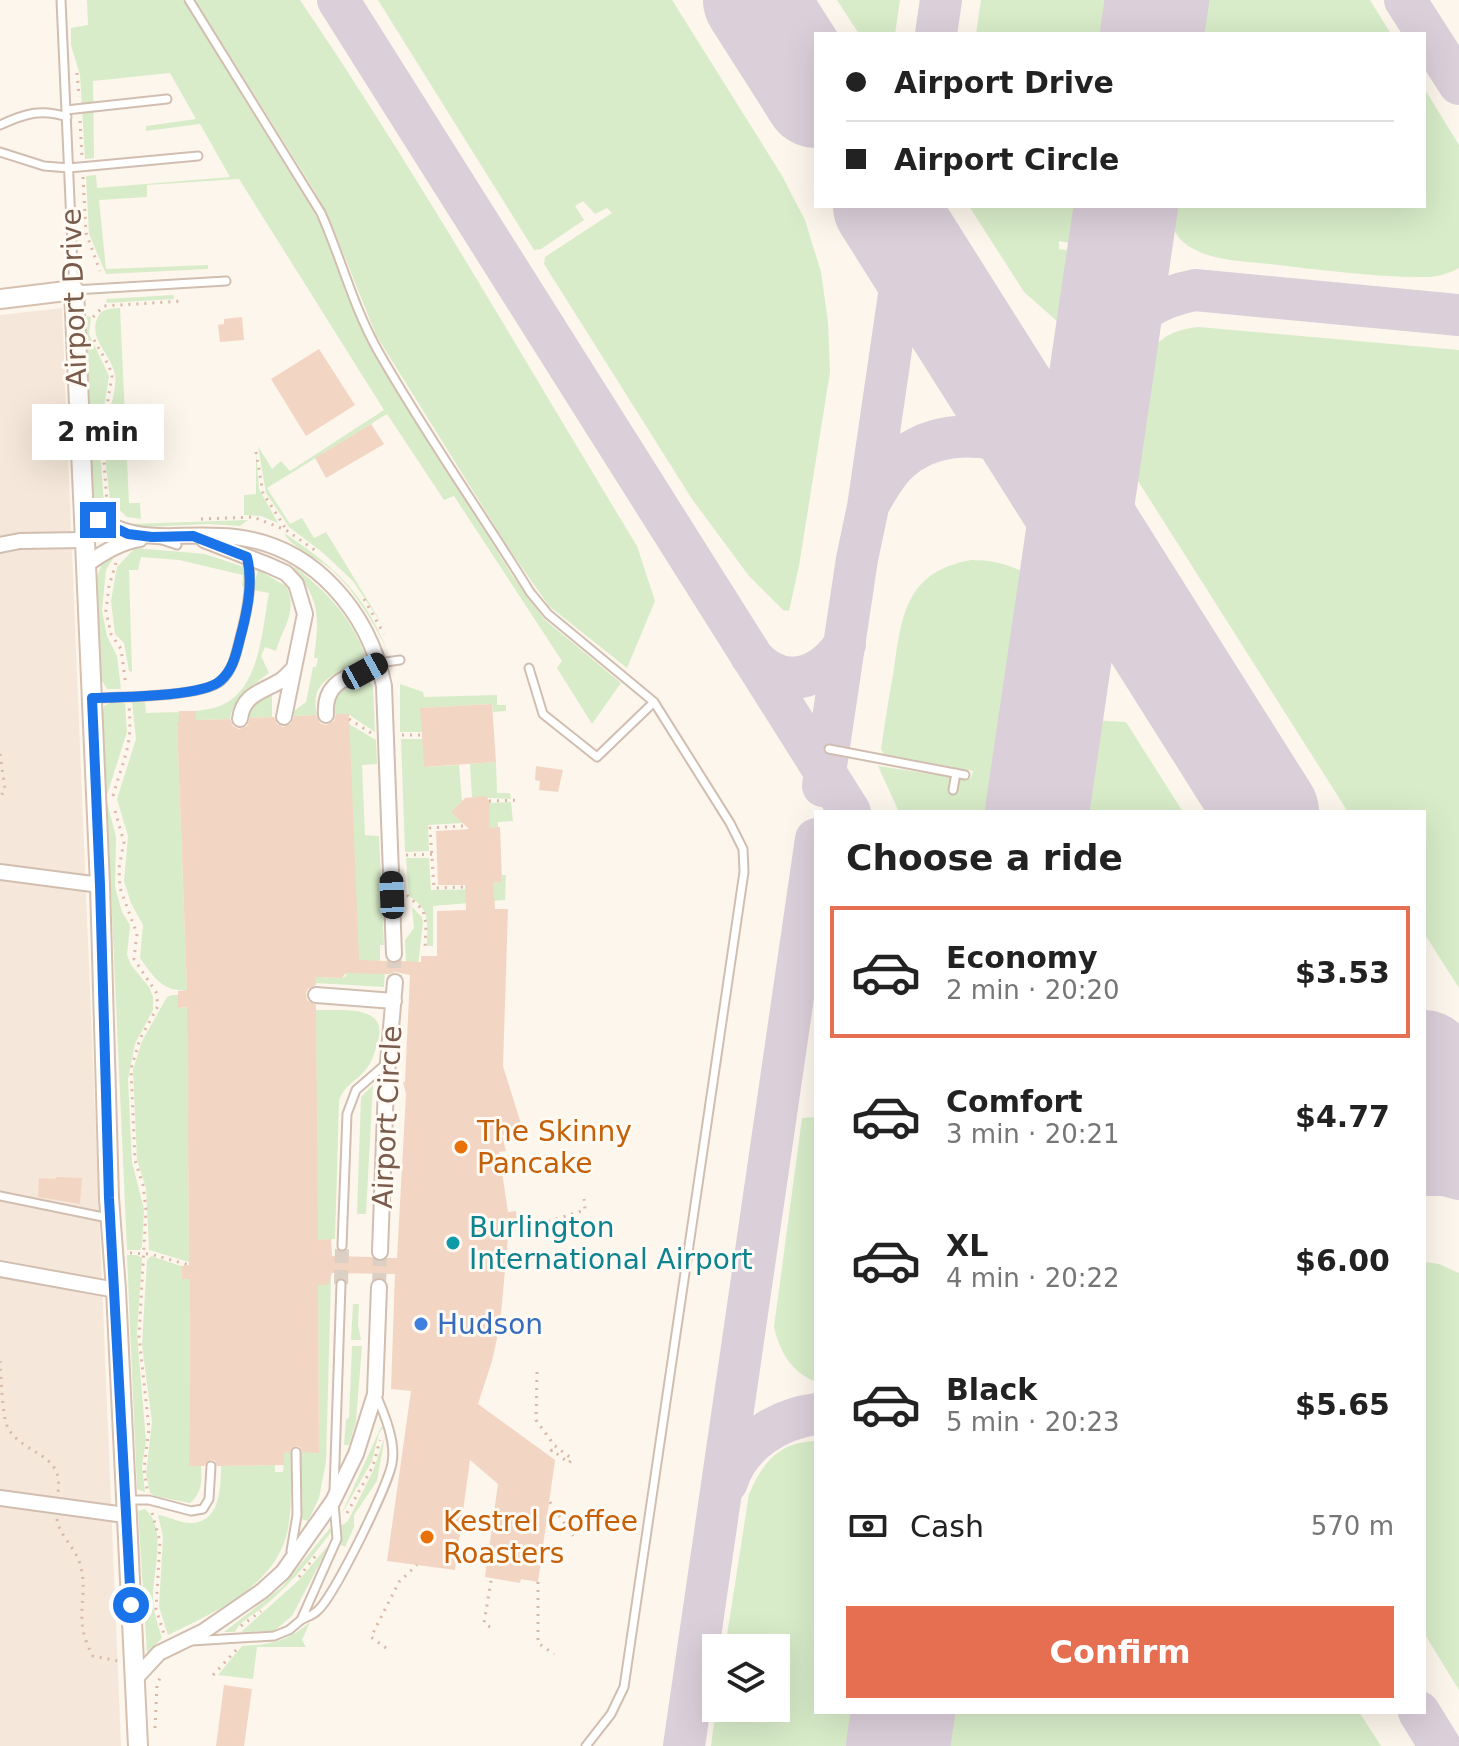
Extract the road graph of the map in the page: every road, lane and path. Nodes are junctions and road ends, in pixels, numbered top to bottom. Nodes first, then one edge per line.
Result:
1 (61, 0) edge
2 (189, 0) edge
3 (167, 99) dead end
4 (66, 114) junction
5 (0, 125) edge
6 (0, 152) edge
7 (198, 156) dead end
8 (69, 168) junction
9 (226, 281) dead end
10 (74, 290) junction
11 (0, 299) edge
12 (103, 299) dead end
13 (184, 301) dead end
14 (104, 306) junction
15 (91, 325) dead end
16 (91, 335) dead end
17 (256, 452) dead end
18 (83, 509) junction
19 (111, 509) dead end
20 (286, 530) dead end
21 (193, 536) junction
22 (152, 537) junction
23 (84, 540) junction
24 (0, 545) edge
25 (177, 545) dead end
26 (247, 557) junction
27 (118, 560) dead end
28 (86, 565) junction
29 (400, 660) dead end
30 (379, 663) junction
31 (294, 668) junction
32 (529, 668) dead end
33 (126, 689) dead end
34 (92, 698) junction
35 (654, 702) junction
36 (128, 703) dead end
37 (326, 715) dead end
38 (284, 717) dead end
39 (240, 719) dead end
40 (398, 735) dead end
41 (422, 735) dead end
42 (829, 749) dead end
43 (0, 754) edge
44 (956, 773) junction
45 (965, 775) dead end
46 (953, 790) dead end
47 (0, 798) edge
48 (112, 799) dead end
49 (521, 800) dead end
50 (489, 801) dead end
51 (114, 808) dead end
52 (463, 826) dead end
53 (432, 854) junction
54 (437, 854) dead end
55 (402, 855) dead end
56 (0, 872) edge
57 (100, 885) junction
58 (465, 887) dead end
59 (394, 954) tunnel mouth
60 (395, 982) tunnel mouth
61 (316, 995) dead end
62 (394, 1001) junction
63 (388, 1062) junction
64 (0, 1196) edge
65 (584, 1199) dead end
66 (111, 1218) junction
67 (517, 1225) dead end
68 (342, 1246) tunnel mouth
69 (380, 1252) tunnel mouth
70 (127, 1253) dead end
71 (144, 1253) junction
72 (189, 1265) dead end
73 (0, 1269) edge
74 (341, 1284) tunnel mouth
75 (379, 1287) tunnel mouth
76 (116, 1290) junction
77 (0, 1361) edge
78 (537, 1372) dead end
79 (375, 1394) junction
80 (296, 1452) dead end
81 (548, 1455) dead end
82 (211, 1466) dead end
83 (0, 1498) edge
84 (149, 1500) junction
85 (333, 1501) junction
86 (550, 1502) dead end
87 (55, 1505) junction
88 (125, 1507) junction
89 (573, 1536) dead end
90 (417, 1565) dead end
91 (283, 1572) junction
92 (492, 1575) dead end
93 (538, 1582) dead end
94 (301, 1620) junction
95 (490, 1627) dead end
96 (165, 1636) dead end
97 (185, 1641) junction
98 (386, 1648) dead end
99 (235, 1651) dead end
100 (222, 1652) dead end
101 (554, 1654) dead end
102 (134, 1659) junction
103 (169, 1666) dead end
104 (135, 1679) junction
105 (155, 1729) dead end
106 (138, 1746) edge
107 (586, 1746) edge

1 - 4 lane, Airport Drive
2 - 35 lane
3 - 4 lane
4 - 5 lane
4 - 8 lane, Airport Drive
6 - 8 lane
7 - 8 lane
8 - 10 lane, Airport Drive
9 - 10 lane
10 - 11 main road
10 - 18 main road, Airport Drive
12 - 14 path
13 - 14 path
14 - 15 path
16 - 19 path
17 - 20 path
18 - 22 street
18 - 23 main road, Airport Drive
21 - 22 street
21 - 26 street
21 - 30 street
22 - 25 lane
22 - 28 street
23 - 24 street
23 - 28 main road, Airport Drive
26 - 31 street
26 - 34 lane
27 - 33 path
28 - 34 main road, Airport Drive
29 - 30 lane
30 - 37 street
30 - 59 street
31 - 38 street
31 - 39 street
32 - 35 lane
34 - 57 main road, Airport Drive
35 - 107 lane
36 - 48 path
40 - 41 path
42 - 44 lane
43 - 47 path
44 - 45 lane
44 - 46 lane
49 - 50 path
51 - 71 path
52 - 53 path
53 - 54 path
53 - 55 path
53 - 58 path
56 - 57 street
57 - 66 main road, Airport Drive
60 - 62 street, Airport Circle
61 - 62 street
62 - 63 street, Airport Circle
63 - 68 lane
63 - 69 street, Airport Circle
64 - 66 lane
65 - 67 path
66 - 76 main road, Airport Drive
70 - 71 path
71 - 72 path
71 - 84 path
73 - 76 street
74 - 85 lane
75 - 79 street
76 - 88 main road, Airport Drive
77 - 87 path
78 - 81 path
79 - 85 street
79 - 94 lane
80 - 91 lane
82 - 84 lane
83 - 87 street
84 - 88 lane
84 - 96 path
85 - 91 street
85 - 94 lane
86 - 89 path
87 - 88 street
87 - 102 path
88 - 102 main road, Airport Drive
90 - 98 path
91 - 97 street
92 - 95 path
93 - 101 path
94 - 97 lane
97 - 104 street
99 - 100 path
102 - 104 main road, Airport Drive
103 - 105 path
104 - 106 main road, Airport Drive

